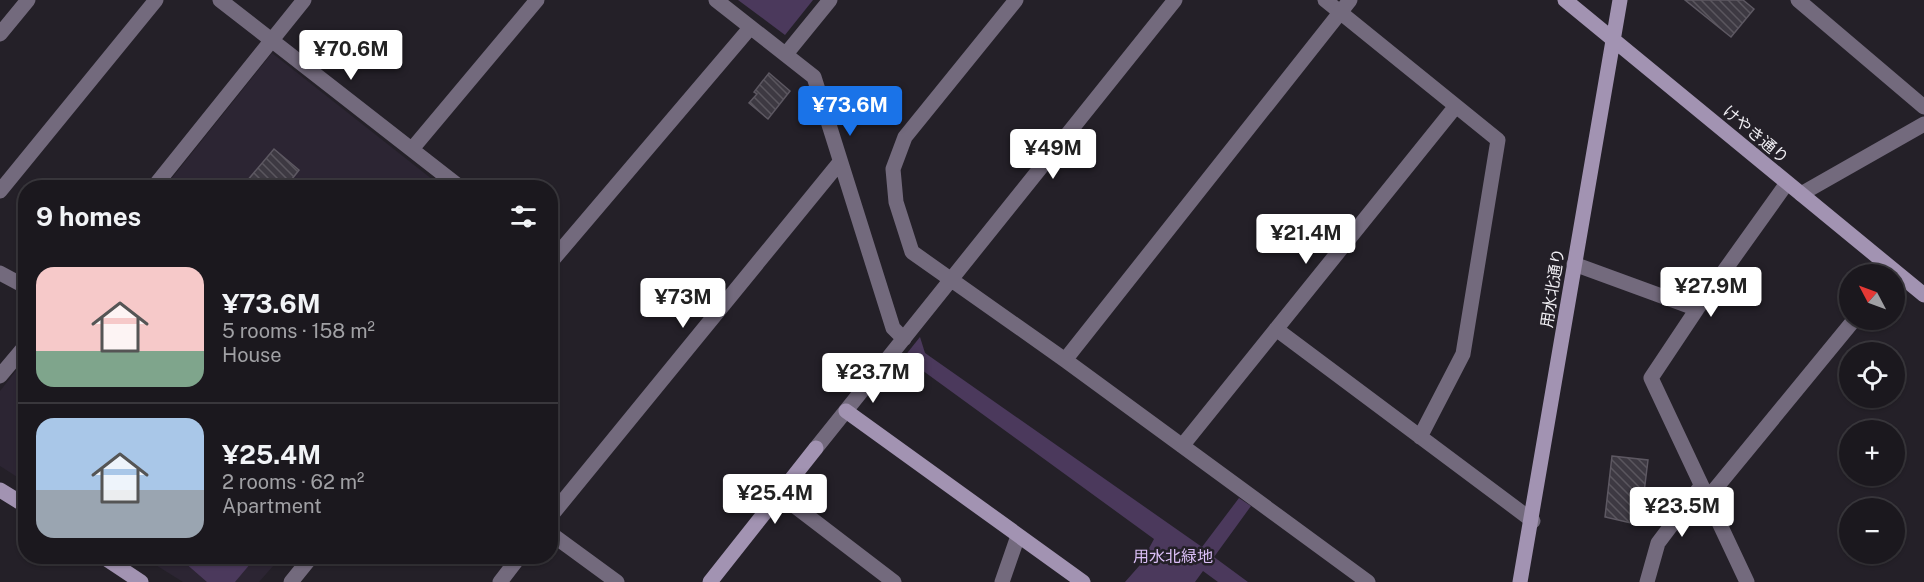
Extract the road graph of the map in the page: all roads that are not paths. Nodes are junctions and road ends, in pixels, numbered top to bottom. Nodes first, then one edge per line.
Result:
1 (28, 0) edge
2 (156, 0) edge
3 (220, 0) edge
4 (304, 0) edge
5 (537, 0) edge
6 (716, 0) edge
7 (830, 0) edge
8 (1016, 0) edge
9 (1175, 0) edge
10 (1325, 0) edge
11 (1565, 0) edge
12 (1620, 0) edge
13 (1798, 0) edge
14 (1345, 6) edge
15 (750, 28) junction
16 (0, 34) edge
17 (272, 40) junction
18 (1613, 40) junction
19 (786, 54) junction
20 (1456, 106) junction
21 (1924, 107) edge
22 (1924, 124) edge
23 (412, 149) junction
24 (840, 162) junction
25 (159, 180) edge
26 (451, 180) edge
27 (1787, 183) junction
28 (0, 191) edge
29 (1801, 194) junction
30 (558, 253) edge
31 (1574, 264) junction
32 (1883, 264) edge
33 (0, 273) edge
34 (952, 279) junction
35 (1905, 281) edge
36 (18, 283) edge
37 (1924, 295) edge
38 (1697, 309) junction
39 (1276, 329) junction
40 (1845, 330) edge
41 (904, 339) junction
42 (18, 355) edge
43 (1065, 360) junction
44 (0, 376) edge
45 (846, 411) junction
46 (1420, 437) junction
47 (1182, 446) junction
48 (0, 490) edge
49 (1704, 493) junction
50 (779, 494) junction
51 (18, 501) edge
52 (558, 507) edge
53 (1533, 521) junction
54 (1018, 536) junction
55 (558, 538) edge
56 (114, 564) edge
57 (306, 564) edge
58 (514, 564) edge
59 (141, 582) edge
60 (291, 582) edge
61 (500, 582) edge
62 (617, 582) edge
63 (710, 582) edge
64 (894, 582) edge
65 (1002, 582) edge
66 (1083, 582) edge
67 (1368, 582) edge
68 (1520, 582) edge
69 (1647, 582) edge
70 (1747, 582) edge

1 - 16 street
2 - 28 street
3 - 17 street
4 - 17 street
5 - 23 street
6 - 15 street
7 - 19 street
8 - 34 street
9 - 34 street
10 - 14 street
11 - 18 street, けやき通り
12 - 18 street, 用水北通り
13 - 21 street
14 - 20 street
14 - 43 street
15 - 19 street
15 - 30 street
17 - 23 street
17 - 25 street
18 - 27 street, けやき通り
18 - 31 street, 用水北通り
19 - 24 street
20 - 39 street
20 - 46 street
22 - 29 street
23 - 26 street
24 - 41 street
24 - 52 street
27 - 29 street, けやき通り
27 - 38 street
29 - 32 street, けやき通り
31 - 38 street
31 - 53 street, 用水北通り
33 - 36 street
34 - 41 street
34 - 43 street
35 - 37 street, けやき通り
38 - 49 street
39 - 46 street
39 - 47 street
40 - 49 street
41 - 45 street
42 - 44 street
43 - 47 street
45 - 50 street
45 - 54 street
46 - 53 street
47 - 67 street
48 - 51 street
49 - 69 street
49 - 70 street
50 - 63 street
50 - 64 street
53 - 68 street, 用水北通り
54 - 65 street
54 - 66 street
55 - 62 street
56 - 59 street
57 - 60 street
58 - 61 street

